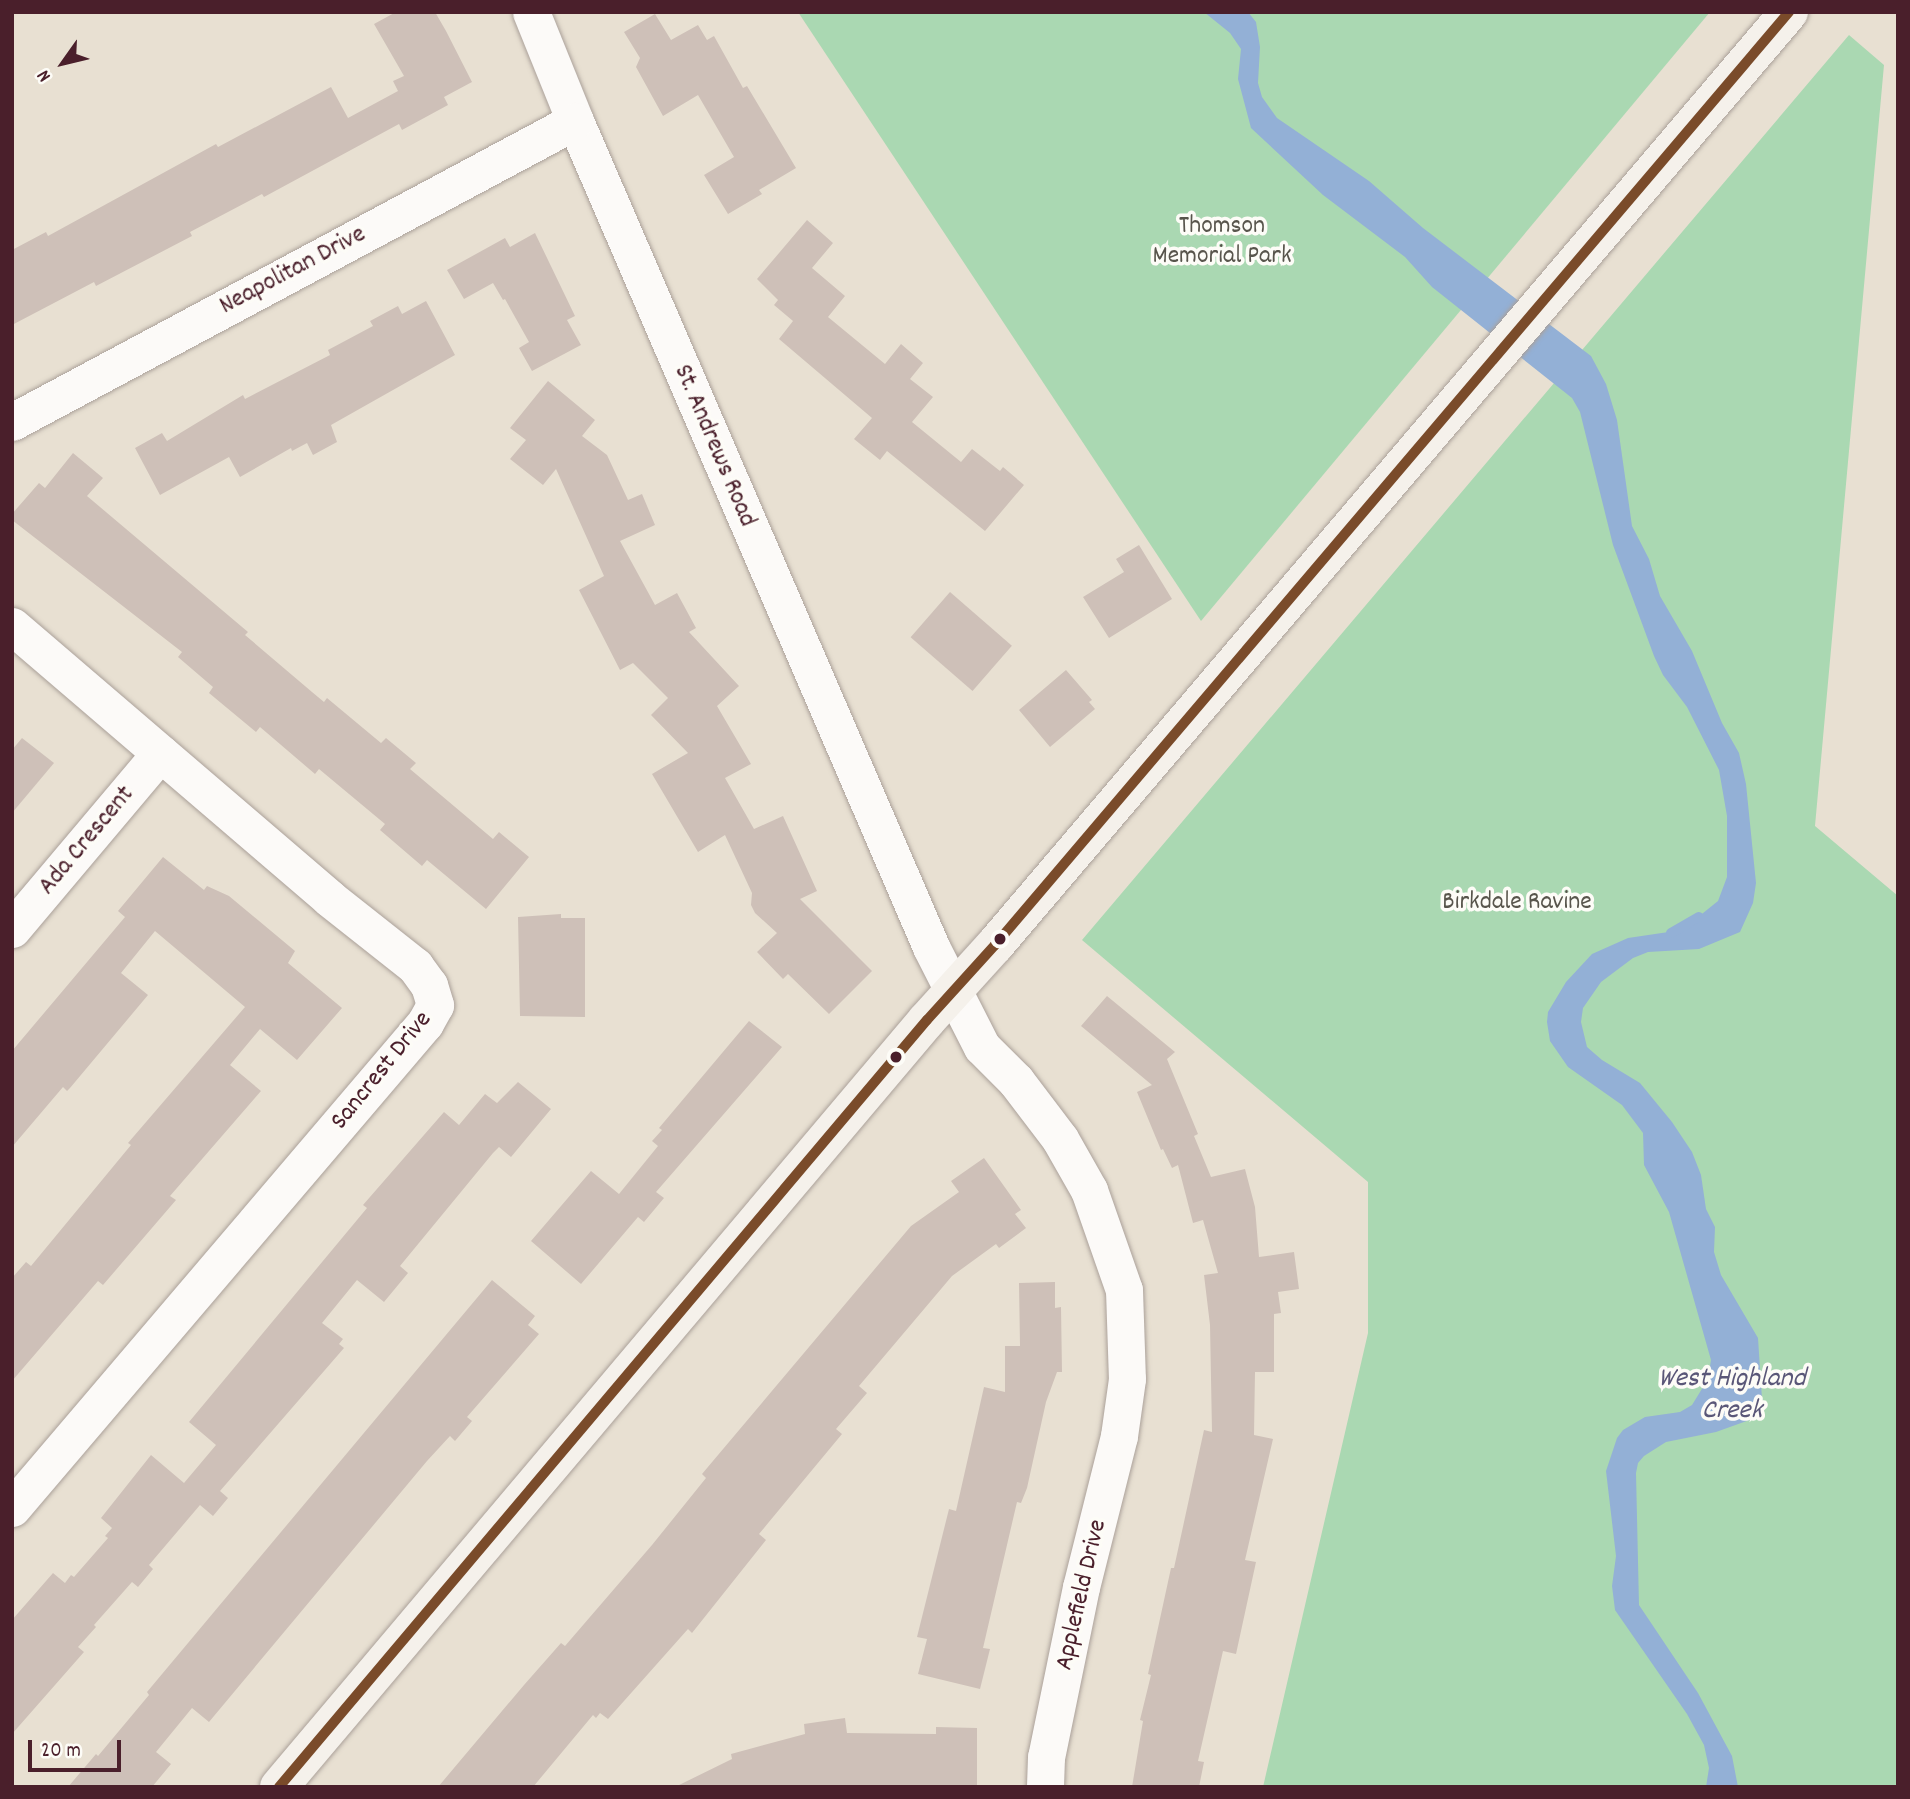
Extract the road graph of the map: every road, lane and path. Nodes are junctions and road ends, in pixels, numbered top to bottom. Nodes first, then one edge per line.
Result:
1 (531, 12) edge
2 (1789, 12) edge
3 (575, 121) junction
4 (12, 422) edge
5 (12, 626) edge
6 (160, 753) junction
7 (12, 929) edge
8 (954, 992) junction
9 (12, 1508) edge
10 (279, 1787) edge
11 (1045, 1787) edge

1 - 3 street, St. Andrews Road
2 - 8 main road
3 - 4 street, Neapolitan Drive
3 - 8 street, St. Andrews Road
5 - 6 street, Sancrest Drive
6 - 7 street, Ada Crescent
6 - 9 street, Sancrest Drive
8 - 10 main road
8 - 11 street, Applefield Drive

